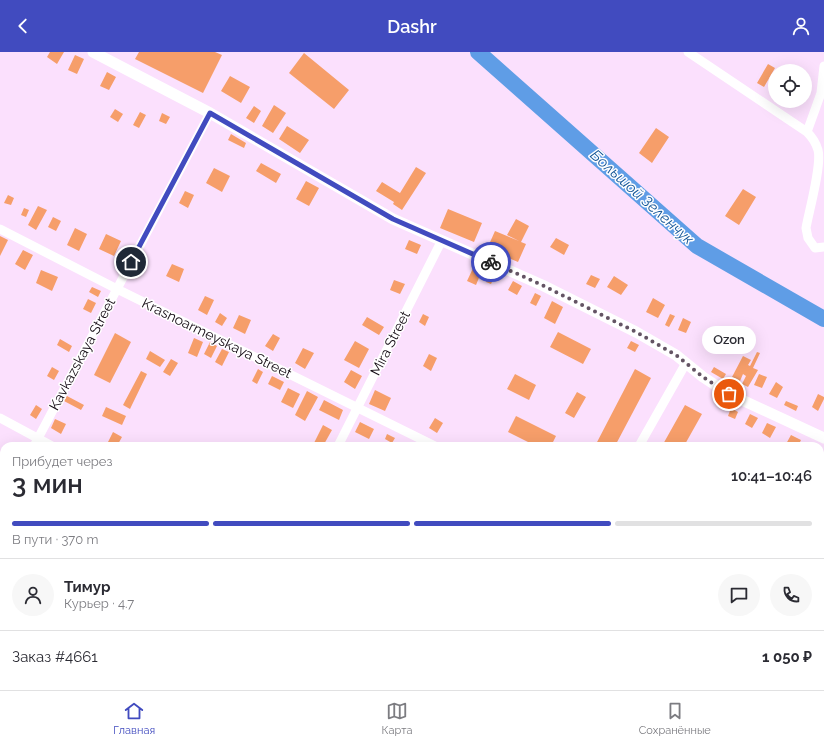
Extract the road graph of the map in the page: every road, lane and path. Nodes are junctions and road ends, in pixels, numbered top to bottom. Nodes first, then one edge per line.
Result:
1 (93, 52) edge
2 (688, 52) edge
3 (824, 66) edge
4 (210, 113) junction
5 (807, 132) junction
6 (0, 229) edge
7 (442, 240) junction
8 (820, 248) edge
9 (117, 289) junction
10 (686, 363) junction
11 (358, 408) junction
12 (0, 418) edge
13 (824, 438) edge
14 (36, 442) edge
15 (340, 442) edge
16 (427, 442) edge
17 (641, 442) edge

1 - 4 street
2 - 5 street
3 - 5 street
4 - 7 street
4 - 9 street, Kavkazskaya Street
5 - 8 street
6 - 9 street, Krasnoarmeyskaya Street
7 - 10 street
7 - 11 street, Mira Street
9 - 11 street, Krasnoarmeyskaya Street
9 - 14 street, Kavkazskaya Street
10 - 13 street
10 - 17 street
11 - 15 street, Mira Street
11 - 16 street, Krasnoarmeyskaya Street
12 - 14 street

